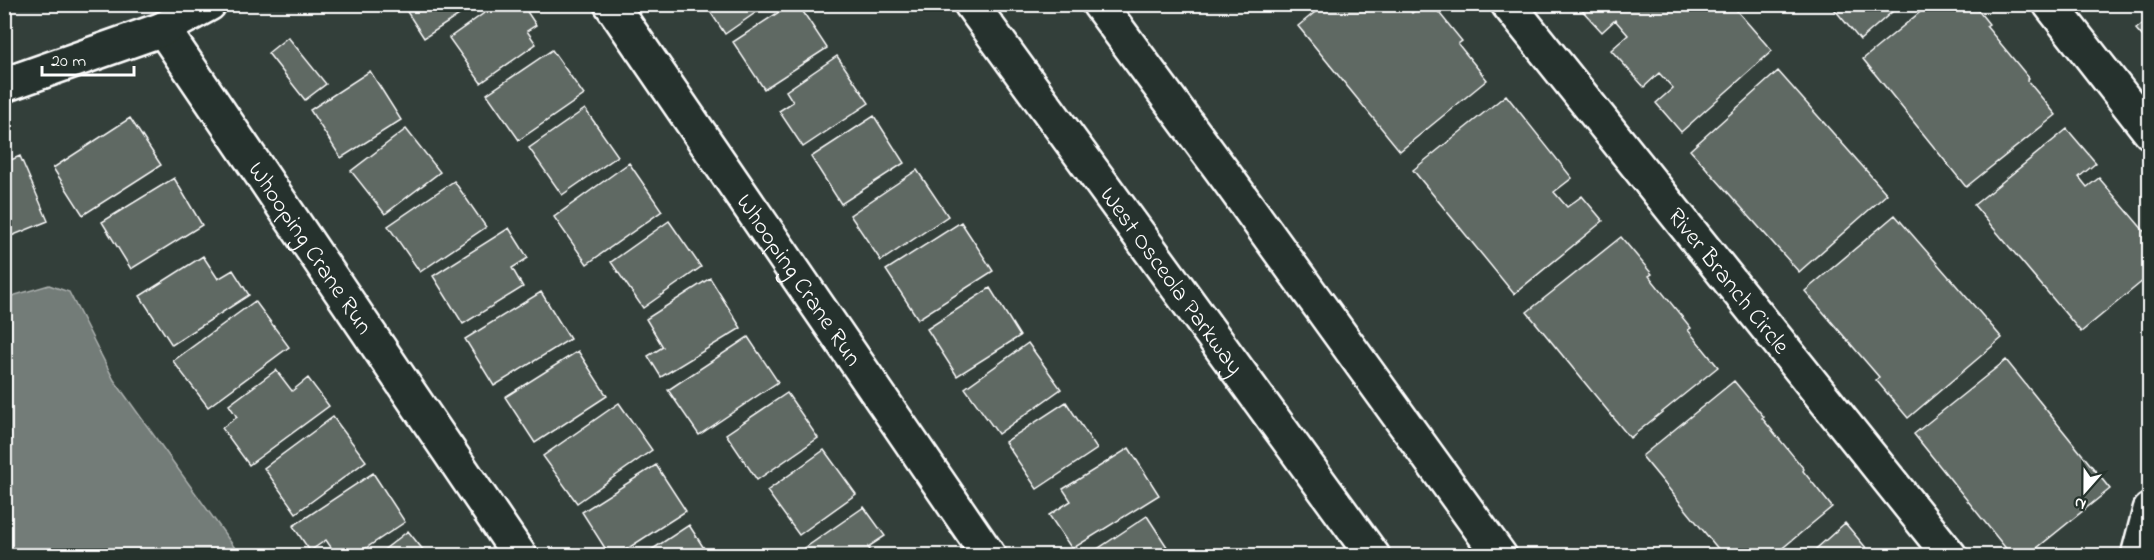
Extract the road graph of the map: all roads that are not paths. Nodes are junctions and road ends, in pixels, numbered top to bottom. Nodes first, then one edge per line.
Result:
1 (209, 4) edge
2 (611, 4) edge
3 (971, 4) edge
4 (1099, 4) edge
5 (1508, 4) edge
6 (2050, 4) edge
7 (163, 28) junction
8 (4, 85) edge
9 (2150, 132) edge
10 (2150, 510) edge
11 (520, 555) edge
12 (989, 555) edge
13 (1373, 555) edge
14 (1500, 555) edge
15 (1950, 555) edge
16 (2138, 555) edge

1 - 7 street
2 - 12 street, Whooping Crane Run
3 - 13 street, West Osceola Parkway
4 - 14 street
5 - 15 street, River Branch Circle
6 - 9 street
7 - 8 street
7 - 11 street, Whooping Crane Run
10 - 16 street

